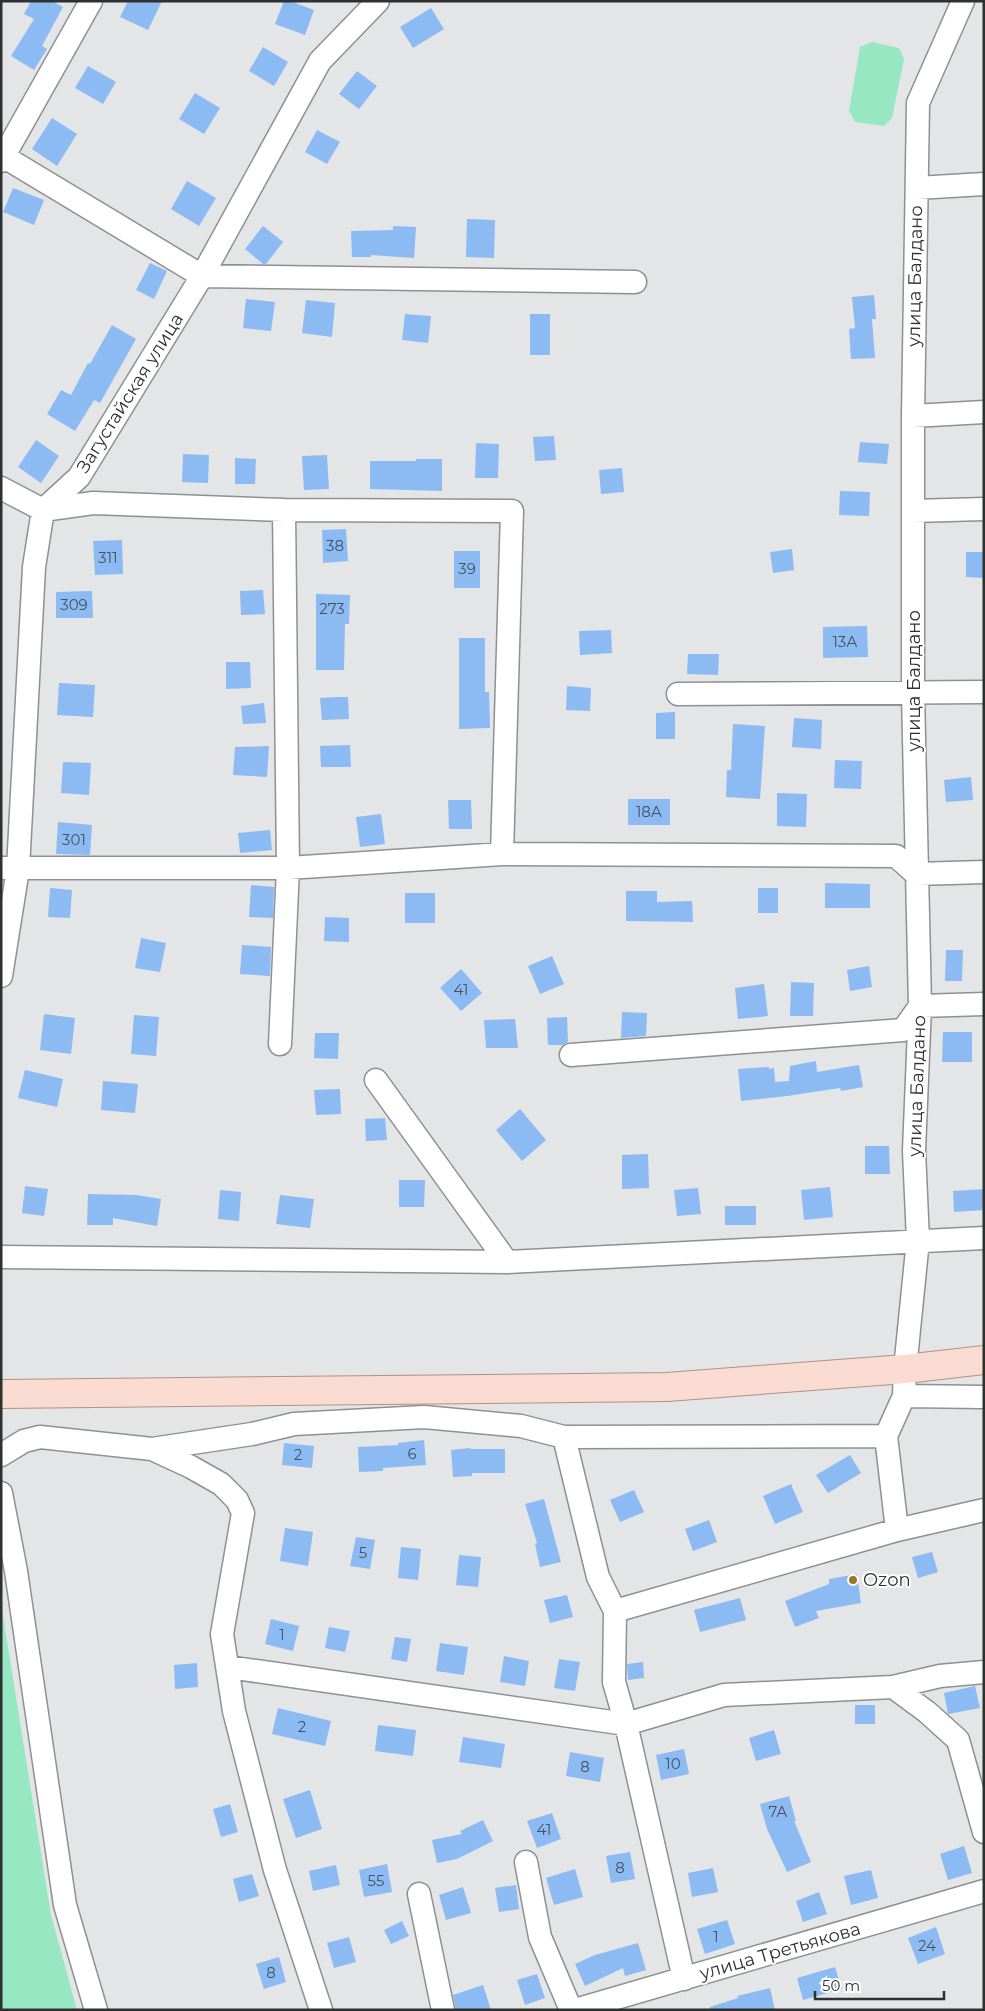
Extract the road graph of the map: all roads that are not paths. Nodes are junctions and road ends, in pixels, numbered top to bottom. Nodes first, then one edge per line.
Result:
1 (91, 1) edge
2 (378, 1) edge
3 (964, 1) edge
4 (2, 158) edge
5 (984, 184) edge
6 (917, 188) junction
7 (202, 276) junction
8 (634, 282) dead end
9 (984, 412) edge
10 (912, 416) junction
11 (1, 488) edge
12 (984, 509) edge
13 (43, 510) junction
14 (284, 510) junction
15 (913, 511) junction
16 (984, 692) edge
17 (913, 693) junction
18 (678, 694) dead end
19 (502, 854) junction
20 (10, 868) edge
21 (288, 868) junction
22 (984, 872) edge
23 (916, 874) junction
24 (1, 976) edge
25 (984, 1004) edge
26 (920, 1006) junction
27 (280, 1044) dead end
28 (571, 1056) dead end
29 (376, 1080) dead end
30 (984, 1238) edge
31 (918, 1240) junction
32 (1, 1257) edge
33 (507, 1262) junction
34 (984, 1360) edge
35 (904, 1369) junction
36 (1, 1394) edge
37 (904, 1396) junction
38 (984, 1397) edge
39 (886, 1436) junction
40 (564, 1437) junction
41 (152, 1449) junction
42 (1, 1455) edge
43 (1, 1493) edge
44 (984, 1510) edge
45 (897, 1530) junction
46 (616, 1611) junction
47 (228, 1667) junction
48 (984, 1672) edge
49 (893, 1687) junction
50 (626, 1724) junction
51 (984, 1832) edge
52 (526, 1862) dead end
53 (984, 1892) edge
54 (419, 1894) dead end
55 (684, 1979) junction
56 (96, 2010) edge
57 (321, 2010) edge
58 (443, 2010) edge
59 (572, 2010) edge
60 (575, 2010) edge

1 - 4 street
2 - 7 street, Загустайская улица
3 - 6 street, улица Балдано
4 - 7 street
5 - 6 street
6 - 10 street, улица Балдано
7 - 8 street
7 - 13 street, Загустайская улица
9 - 10 street
10 - 15 street, улица Балдано
11 - 13 street
12 - 15 street
13 - 14 street
13 - 20 street
14 - 19 street
14 - 21 street
15 - 17 street, улица Балдано
16 - 17 street
17 - 18 street
17 - 23 street, улица Балдано
19 - 21 street
19 - 23 street
20 - 21 street
20 - 24 street
21 - 27 street
22 - 23 street
23 - 26 street, улица Балдано
25 - 26 street
26 - 28 street
26 - 31 street, улица Балдано
29 - 33 street
30 - 31 street
31 - 33 street
31 - 35 street, улица Балдано
32 - 33 street
34 - 35 main road
35 - 36 main road
35 - 37 street, улица Балдано
37 - 38 street
37 - 39 street
39 - 40 street
39 - 45 street
40 - 41 street
40 - 46 street
41 - 42 street
41 - 47 street
43 - 56 street
44 - 45 street
45 - 46 street
46 - 50 street
47 - 50 street
47 - 57 street
48 - 49 street
49 - 50 street
49 - 51 street
50 - 55 street
52 - 59 street
53 - 55 street, улица Третьякова
54 - 58 street
55 - 60 street, улица Третьякова

